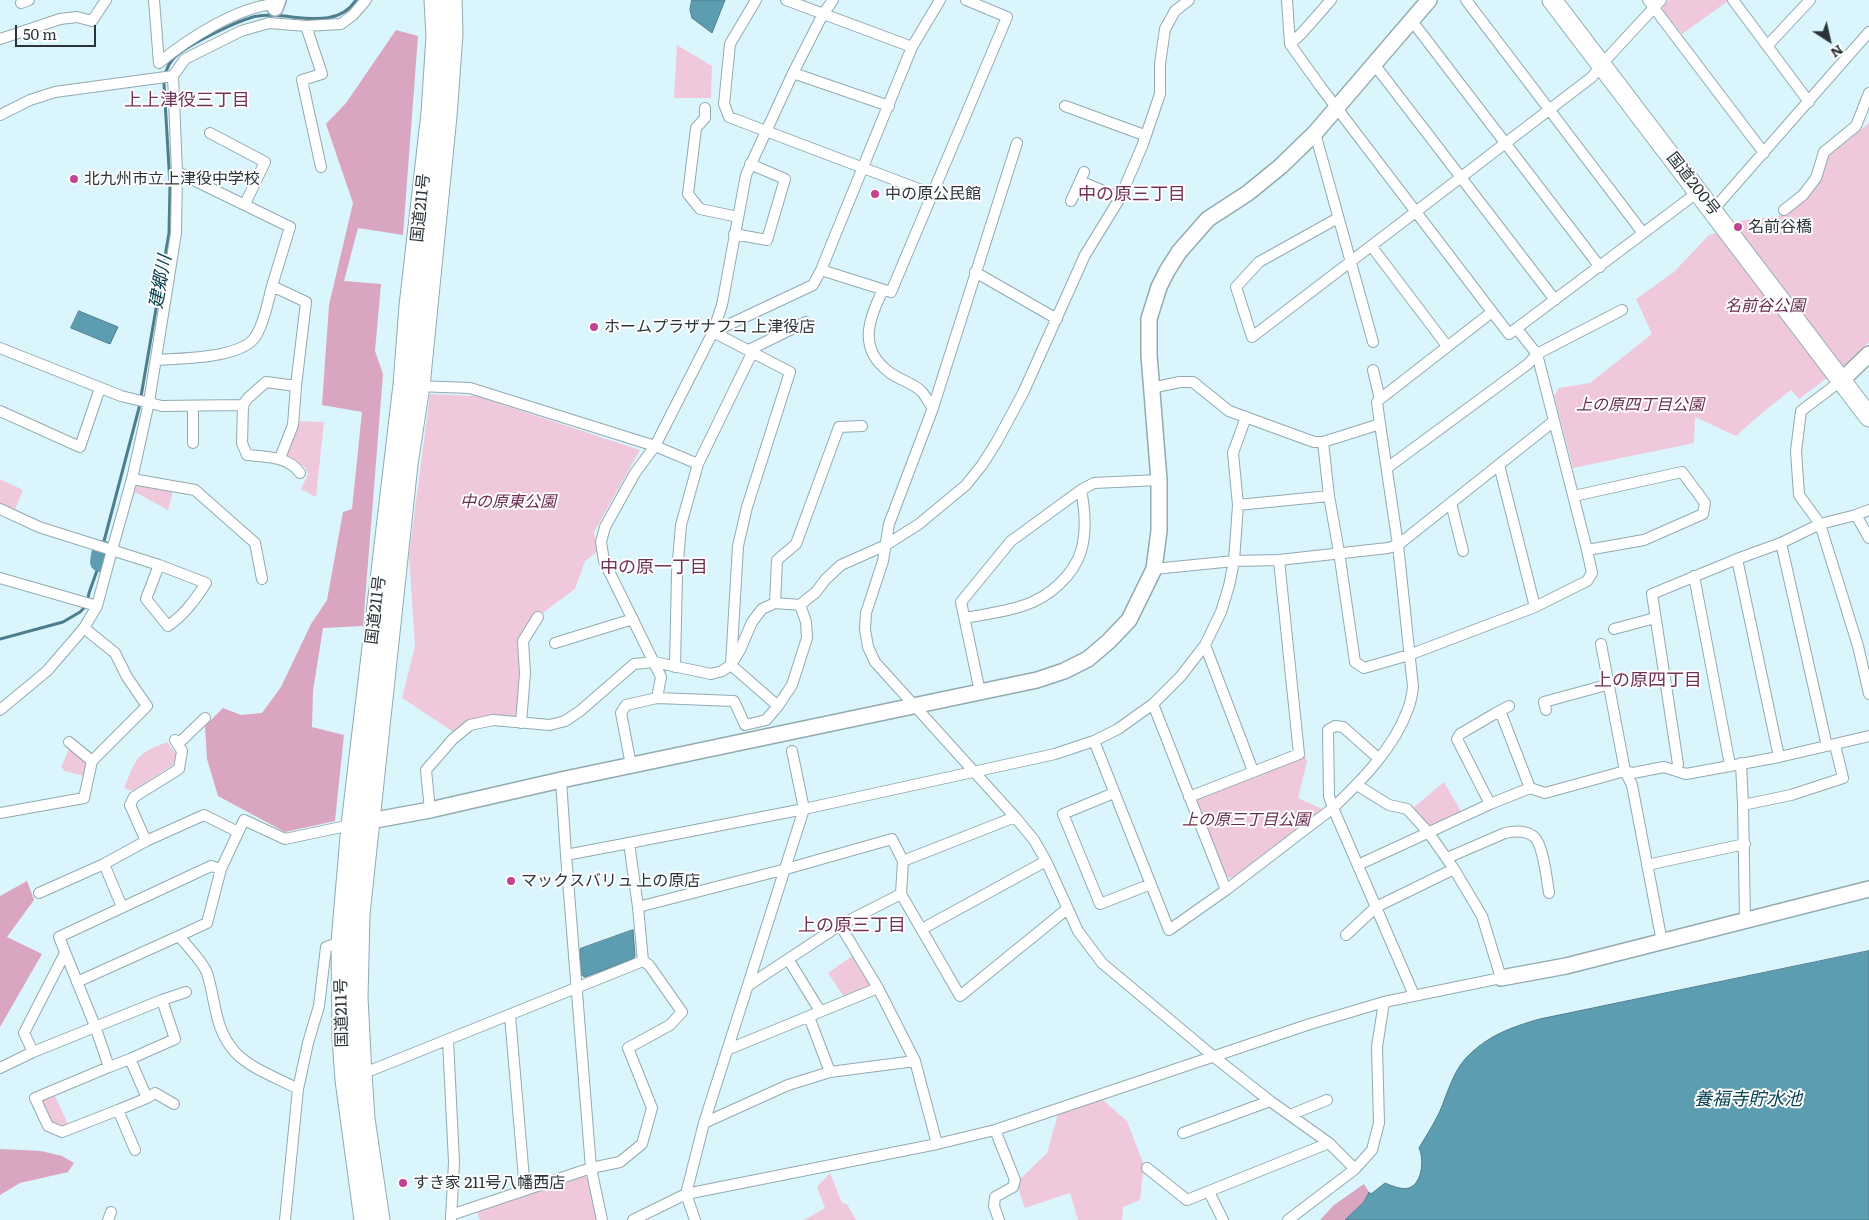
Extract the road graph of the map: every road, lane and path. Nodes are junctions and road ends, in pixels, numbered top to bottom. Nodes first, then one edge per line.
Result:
1 (106, 0) edge
2 (154, 0) edge
3 (366, 0) edge
4 (434, 0) edge
5 (452, 0) edge
6 (756, 0) edge
7 (786, 0) edge
8 (833, 0) edge
9 (940, 0) edge
10 (966, 0) edge
11 (1189, 0) edge
12 (1287, 0) edge
13 (1331, 0) edge
14 (1429, 0) edge
15 (1466, 0) edge
16 (1552, 0) edge
17 (1661, 0) edge
18 (1810, 0) edge
19 (1735, 1) edge
20 (1651, 4) edge
21 (274, 11) edge
22 (823, 14) junction
23 (1412, 21) junction
24 (306, 26) junction
25 (1869, 32) edge
26 (0, 38) edge
27 (1290, 44) junction
28 (1768, 45) junction
29 (176, 48) junction
30 (912, 48) junction
31 (184, 59) junction
32 (1374, 64) junction
33 (1601, 66) junction
34 (793, 73) junction
35 (172, 76) junction
36 (1869, 93) edge
37 (1809, 102) junction
38 (889, 106) junction
39 (1065, 106) dead end
40 (705, 108) dead end
41 (1337, 108) junction
42 (1550, 110) junction
43 (0, 115) edge
44 (766, 130) junction
45 (1315, 133) junction
46 (210, 134) dead end
47 (1144, 136) junction
48 (1017, 143) dead end
49 (1506, 144) junction
50 (1764, 153) junction
51 (750, 164) junction
52 (321, 166) dead end
53 (863, 168) junction
54 (177, 172) junction
55 (1461, 177) junction
56 (1698, 192) junction
57 (932, 194) junction
58 (1120, 198) junction
59 (1071, 201) dead end
60 (245, 204) junction
61 (1784, 210) dead end
62 (1417, 212) junction
63 (1716, 215) junction
64 (738, 217) junction
65 (1338, 218) junction
66 (1644, 233) junction
67 (734, 234) junction
68 (1372, 247) junction
69 (1351, 261) junction
70 (1600, 267) junction
71 (821, 270) junction
72 (975, 272) junction
73 (272, 286) junction
74 (883, 290) junction
75 (1556, 300) junction
76 (1622, 310) dead end
77 (1492, 312) junction
78 (1057, 319) junction
79 (806, 322) dead end
80 (1517, 329) junction
81 (713, 332) junction
82 (1373, 342) dead end
83 (1447, 346) junction
84 (0, 348) edge
85 (750, 352) junction
86 (1537, 354) junction
87 (1869, 354) edge
88 (156, 360) junction
89 (1373, 370) dead end
90 (1838, 375) junction
91 (296, 386) junction
92 (412, 386) junction
93 (100, 388) junction
94 (1151, 388) junction
95 (1380, 399) junction
96 (147, 401) junction
97 (243, 405) junction
98 (193, 406) junction
99 (933, 408) junction
100 (0, 411) edge
101 (1869, 416) edge
102 (1246, 417) junction
103 (1554, 421) junction
104 (1380, 424) junction
105 (862, 426) dead end
106 (1323, 442) junction
107 (193, 444) dead end
108 (655, 446) junction
109 (280, 458) junction
110 (698, 464) junction
111 (1499, 465) junction
112 (1387, 468) junction
113 (300, 473) dead end
114 (132, 479) junction
115 (1159, 480) junction
116 (1082, 490) junction
117 (1329, 496) junction
118 (1574, 496) junction
119 (1451, 503) junction
120 (1238, 504) junction
121 (0, 509) edge
122 (1869, 510) edge
123 (1856, 515) junction
124 (1820, 524) junction
125 (1869, 538) edge
126 (1781, 543) junction
127 (886, 545) junction
128 (1398, 545) junction
129 (111, 549) junction
130 (1588, 550) junction
131 (1463, 551) dead end
132 (1339, 552) junction
133 (1737, 559) junction
134 (1280, 560) junction
135 (1234, 562) junction
136 (159, 564) junction
137 (1154, 569) junction
138 (1694, 576) junction
139 (0, 578) edge
140 (262, 579) dead end
141 (775, 603) junction
142 (800, 605) junction
143 (96, 606) junction
144 (1535, 607) junction
145 (538, 617) dead end
146 (965, 618) junction
147 (1655, 618) junction
148 (633, 619) junction
149 (84, 628) junction
150 (1614, 629) dead end
151 (555, 643) dead end
152 (1601, 644) dead end
153 (1205, 645) junction
154 (1409, 655) junction
155 (654, 662) junction
156 (731, 665) junction
157 (675, 667) junction
158 (1610, 684) junction
159 (980, 692) junction
160 (1869, 694) edge
161 (657, 698) junction
162 (1544, 702) dead end
163 (1153, 704) junction
164 (778, 706) junction
165 (914, 706) junction
166 (1510, 706) dead end
167 (0, 710) edge
168 (1496, 713) junction
169 (205, 718) dead end
170 (521, 722) junction
171 (1869, 736) edge
172 (1094, 741) junction
173 (69, 742) dead end
174 (1831, 745) junction
175 (792, 751) dead end
176 (1779, 757) junction
177 (1378, 758) junction
178 (92, 761) junction
179 (1741, 763) junction
180 (1730, 765) junction
181 (632, 766) junction
182 (1676, 770) junction
183 (1253, 771) junction
184 (1625, 771) junction
185 (975, 773) junction
186 (560, 780) junction
187 (1357, 785) junction
188 (1530, 788) junction
189 (1114, 793) junction
190 (1189, 797) junction
191 (1490, 804) junction
192 (1743, 805) junction
193 (1333, 808) junction
194 (804, 809) junction
195 (430, 810) junction
196 (0, 813) edge
197 (1016, 817) junction
198 (370, 821) junction
199 (351, 825) junction
200 (238, 832) junction
201 (1428, 832) junction
202 (146, 841) junction
203 (629, 843) junction
204 (1745, 844) junction
205 (566, 855) junction
206 (1447, 858) junction
207 (903, 861) junction
208 (1046, 861) junction
209 (104, 864) junction
210 (1358, 865) junction
211 (1647, 865) junction
212 (221, 869) junction
213 (1454, 869) junction
214 (786, 870) junction
215 (1151, 884) junction
216 (1869, 889) edge
217 (1226, 890) junction
218 (39, 893) dead end
219 (1549, 893) dead end
220 (902, 894) junction
221 (122, 906) junction
222 (638, 907) junction
223 (1376, 907) junction
224 (1067, 909) junction
225 (1745, 920) junction
226 (840, 925) junction
227 (922, 929) junction
228 (1346, 935) dead end
229 (179, 936) junction
230 (341, 942) junction
231 (1662, 942) junction
232 (65, 953) junction
233 (788, 958) junction
234 (643, 961) junction
235 (1502, 978) junction
236 (77, 982) junction
237 (749, 985) junction
238 (878, 988) junction
239 (576, 989) junction
240 (186, 992) dead end
241 (1414, 995) junction
242 (162, 1000) junction
243 (1384, 1002) junction
244 (820, 1012) junction
245 (510, 1016) junction
246 (809, 1017) junction
247 (95, 1026) junction
248 (448, 1040) junction
249 (728, 1049) junction
250 (33, 1052) junction
251 (1213, 1056) junction
252 (130, 1059) junction
253 (915, 1061) junction
254 (109, 1067) junction
255 (0, 1068) edge
256 (830, 1072) junction
257 (362, 1074) junction
258 (298, 1089) junction
259 (147, 1098) junction
260 (1327, 1100) dead end
261 (1270, 1101) junction
262 (174, 1104) dead end
263 (118, 1110) junction
264 (1290, 1115) junction
265 (704, 1123) junction
266 (995, 1130) junction
267 (1183, 1133) dead end
268 (1329, 1143) junction
269 (937, 1144) junction
270 (135, 1150) dead end
271 (591, 1168) junction
272 (1147, 1168) dead end
273 (1355, 1169) junction
274 (525, 1190) junction
275 (1209, 1192) junction
276 (686, 1194) junction
277 (451, 1217) edge
278 (286, 1220) edge
279 (364, 1220) edge
280 (380, 1220) edge
281 (602, 1220) edge
282 (633, 1220) edge
283 (695, 1220) edge
284 (999, 1220) edge
285 (1223, 1220) edge
286 (1288, 1220) edge

1 - 26 street
2 - 29 street
3 - 24 street
4 - 92 highway, 国道211号
5 - 92 highway, 国道211号
6 - 44 street
7 - 22 street
8 - 22 street
9 - 30 street
10 - 57 street
11 - 47 street
12 - 27 street
13 - 27 street
14 - 23 street
15 - 42 street
16 - 33 highway, 国道200号
17 - 20 street
18 - 28 street
19 - 28 street
20 - 33 street
20 - 50 street
21 - 24 street
21 - 29 street
21 - 31 street
22 - 30 street
22 - 34 street
23 - 32 street
23 - 49 street
24 - 52 street
25 - 37 street
27 - 41 street
28 - 37 street
29 - 31 street
30 - 38 street
31 - 35 street
32 - 41 street
32 - 55 street
33 - 42 street
33 - 56 highway, 国道200号
34 - 38 street
34 - 44 street
35 - 43 street
35 - 54 street
36 - 61 street
37 - 50 street
38 - 53 street
39 - 47 street
40 - 64 street
41 - 45 street
41 - 62 street
42 - 49 street
42 - 66 street
44 - 51 street
44 - 53 street
45 - 65 street
45 - 94 street
46 - 60 street
47 - 58 street
48 - 72 street
49 - 55 street
49 - 70 street
50 - 63 street
51 - 64 street
51 - 67 street
53 - 57 street
53 - 71 street
54 - 60 street
54 - 88 street
55 - 62 street
55 - 75 street
56 - 63 highway, 国道200号
56 - 66 street
57 - 74 street
58 - 59 street
58 - 78 street
60 - 73 street
62 - 68 street
62 - 77 street
63 - 90 highway, 国道200号
64 - 67 street
65 - 69 street
65 - 69 street
66 - 70 street
67 - 81 street
68 - 69 street
68 - 83 street
69 - 82 street
70 - 75 street
71 - 74 street
71 - 81 street
72 - 78 street
72 - 99 street
73 - 88 street
73 - 91 street
74 - 99 street
75 - 80 street
76 - 86 street
77 - 80 street
77 - 83 street
78 - 127 street
79 - 85 street
80 - 86 street
81 - 85 street
81 - 108 street
83 - 95 street
84 - 93 street
85 - 110 street
85 - 156 street
86 - 103 street
86 - 112 street
87 - 90 street
88 - 96 street
89 - 95 street
90 - 101 highway, 国道200号
90 - 124 street
91 - 97 street
91 - 109 street
92 - 108 street
92 - 198 highway, 国道211号
92 - 199 highway, 国道211号
93 - 96 street
93 - 100 street
94 - 102 street
94 - 115 street
95 - 104 street
96 - 98 street
96 - 114 street
97 - 98 street
97 - 109 street
98 - 107 street
99 - 127 street
102 - 106 street
102 - 120 street
103 - 111 street
103 - 118 street
104 - 106 street
104 - 112 street
105 - 141 street
106 - 117 street
108 - 110 street
108 - 148 street
109 - 113 street
110 - 157 street
111 - 119 street
111 - 144 street
112 - 128 street
114 - 129 street
114 - 140 street
115 - 116 street
115 - 137 street
116 - 146 street
116 - 146 street
117 - 120 street
117 - 132 street
118 - 130 street
118 - 130 street
119 - 128 street
119 - 131 street
120 - 135 street
121 - 129 street
122 - 123 street
123 - 124 street
123 - 125 street
124 - 126 street
124 - 160 street
126 - 133 street
126 - 174 street
127 - 142 street
127 - 165 street
128 - 132 street
128 - 154 street
129 - 136 street
129 - 143 street
130 - 144 street
132 - 134 street
132 - 154 street
133 - 138 street
133 - 176 street
134 - 135 street
134 - 183 street
135 - 137 street
135 - 153 street
136 - 136 street
137 - 159 street
138 - 147 street
138 - 180 street
139 - 143 street
141 - 142 street
141 - 156 street
142 - 164 street
143 - 149 street
144 - 154 street
145 - 170 street
146 - 159 street
147 - 150 street
147 - 182 street
148 - 151 street
148 - 155 street
149 - 167 street
149 - 178 street
152 - 158 street
153 - 163 street
153 - 183 street
154 - 177 street
155 - 157 street
155 - 161 street
155 - 170 street
156 - 157 street
156 - 164 street
158 - 162 street
158 - 184 street
159 - 165 street
161 - 164 street
161 - 181 street
163 - 172 street
163 - 190 street
165 - 181 street
165 - 185 street
166 - 168 street
168 - 188 street
168 - 191 street
169 - 202 street
170 - 195 street
171 - 174 street
172 - 185 street
172 - 189 street
173 - 178 street
174 - 176 street
174 - 192 street
175 - 194 street
176 - 179 street
177 - 187 street
177 - 193 street
178 - 196 street
179 - 180 street
179 - 192 street
180 - 182 street
181 - 186 street
182 - 184 street
183 - 190 street
184 - 188 street
184 - 211 street
185 - 194 street
185 - 197 street
186 - 195 street
186 - 205 street
187 - 193 street
187 - 201 street
188 - 191 street
189 - 215 street
189 - 215 street
190 - 217 street
191 - 201 street
192 - 204 street
193 - 210 street
193 - 217 street
194 - 203 street
194 - 214 street
195 - 198 street
197 - 207 street
197 - 208 street
198 - 199 street
198 - 257 highway, 国道211号
199 - 200 street
199 - 230 highway, 国道211号
200 - 202 street
200 - 212 street
201 - 206 street
201 - 210 street
202 - 209 street
203 - 205 street
203 - 222 street
204 - 211 street
204 - 225 street
205 - 239 street
206 - 213 street
206 - 219 street
207 - 214 street
207 - 220 street
208 - 224 street
208 - 227 street
209 - 218 street
209 - 221 street
210 - 223 street
211 - 231 street
212 - 221 street
212 - 229 street
213 - 223 street
213 - 235 street
214 - 222 street
214 - 237 street
215 - 217 street
216 - 225 street
220 - 226 street
220 - 227 street
221 - 232 street
222 - 234 street
223 - 228 street
223 - 241 street
224 - 227 street
224 - 251 street
225 - 231 street
226 - 233 street
226 - 238 street
229 - 236 street
229 - 258 street
230 - 258 street
230 - 279 highway, 国道211号
231 - 235 street
232 - 236 street
232 - 250 street
233 - 237 street
233 - 244 street
234 - 239 street
234 - 271 street
235 - 241 street
236 - 247 street
237 - 249 street
238 - 244 street
238 - 253 street
239 - 245 street
239 - 271 street
240 - 242 street
241 - 243 street
242 - 247 street
242 - 252 street
243 - 251 street
243 - 273 street
244 - 246 street
245 - 248 street
245 - 274 street
246 - 249 street
246 - 256 street
247 - 250 street
247 - 254 street
248 - 257 street
248 - 277 street
249 - 265 street
250 - 255 street
251 - 261 street
251 - 266 street
252 - 254 street
252 - 259 street
253 - 256 street
253 - 269 street
254 - 263 street
256 - 265 street
257 - 280 highway, 国道211号
258 - 278 street
259 - 262 street
259 - 263 street
260 - 264 street
261 - 264 street
261 - 267 street
263 - 270 street
264 - 268 street
265 - 276 street
266 - 269 street
266 - 284 street
268 - 273 street
268 - 275 street
269 - 276 street
271 - 274 street
271 - 281 street
272 - 275 street
273 - 286 street
274 - 277 street
275 - 285 street
276 - 282 street
276 - 283 street

